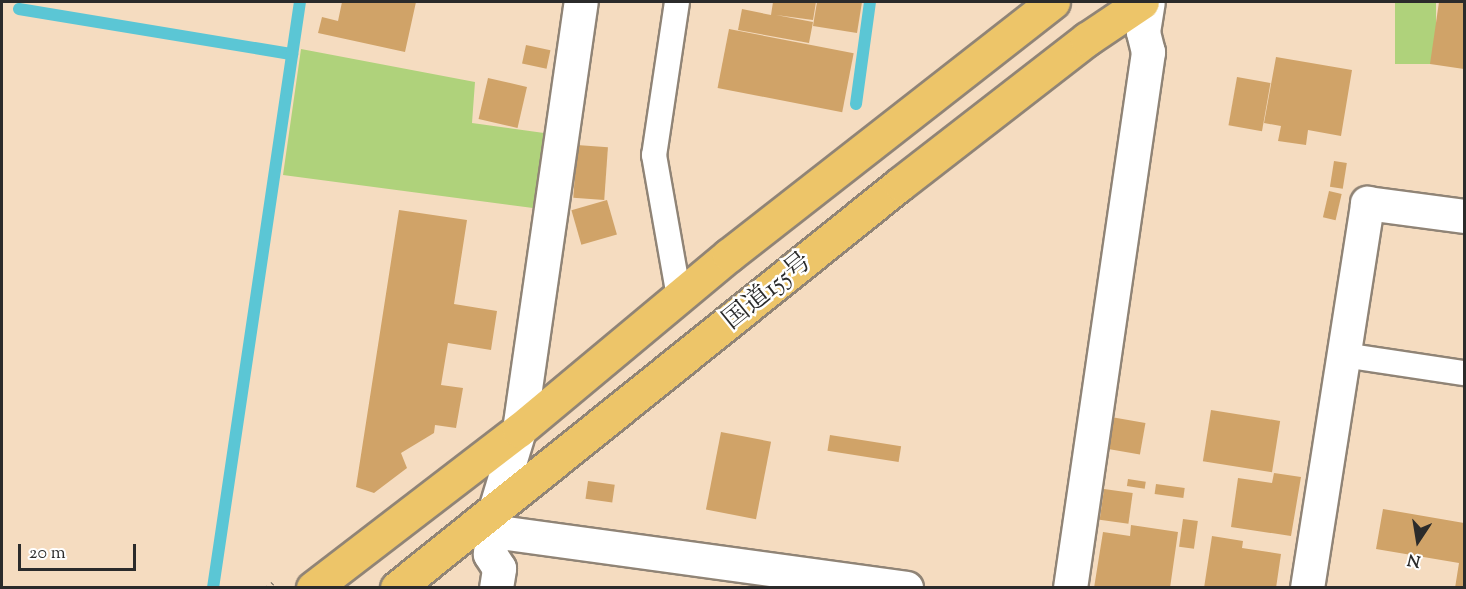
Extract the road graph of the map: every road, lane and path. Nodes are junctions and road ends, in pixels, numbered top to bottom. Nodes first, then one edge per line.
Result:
1 (581, 2) edge
2 (678, 2) edge
3 (1053, 2) edge
4 (1142, 2) edge
5 (1148, 2) edge
6 (1464, 216) edge
7 (679, 297) junction
8 (1343, 355) junction
9 (1464, 373) edge
10 (519, 430) junction
11 (493, 522) junction
12 (313, 588) edge
13 (397, 588) edge
14 (496, 588) edge
15 (906, 588) edge
16 (1070, 588) edge
17 (1307, 588) edge

1 - 10 street
2 - 7 lane
3 - 7 highway, 国道155号
4 - 11 highway, 国道155号
5 - 16 street
6 - 8 street
7 - 10 highway, 国道155号
8 - 9 lane
8 - 17 street
10 - 11 street
10 - 12 highway, 国道155号
11 - 13 highway, 国道155号
11 - 14 street
11 - 15 street

